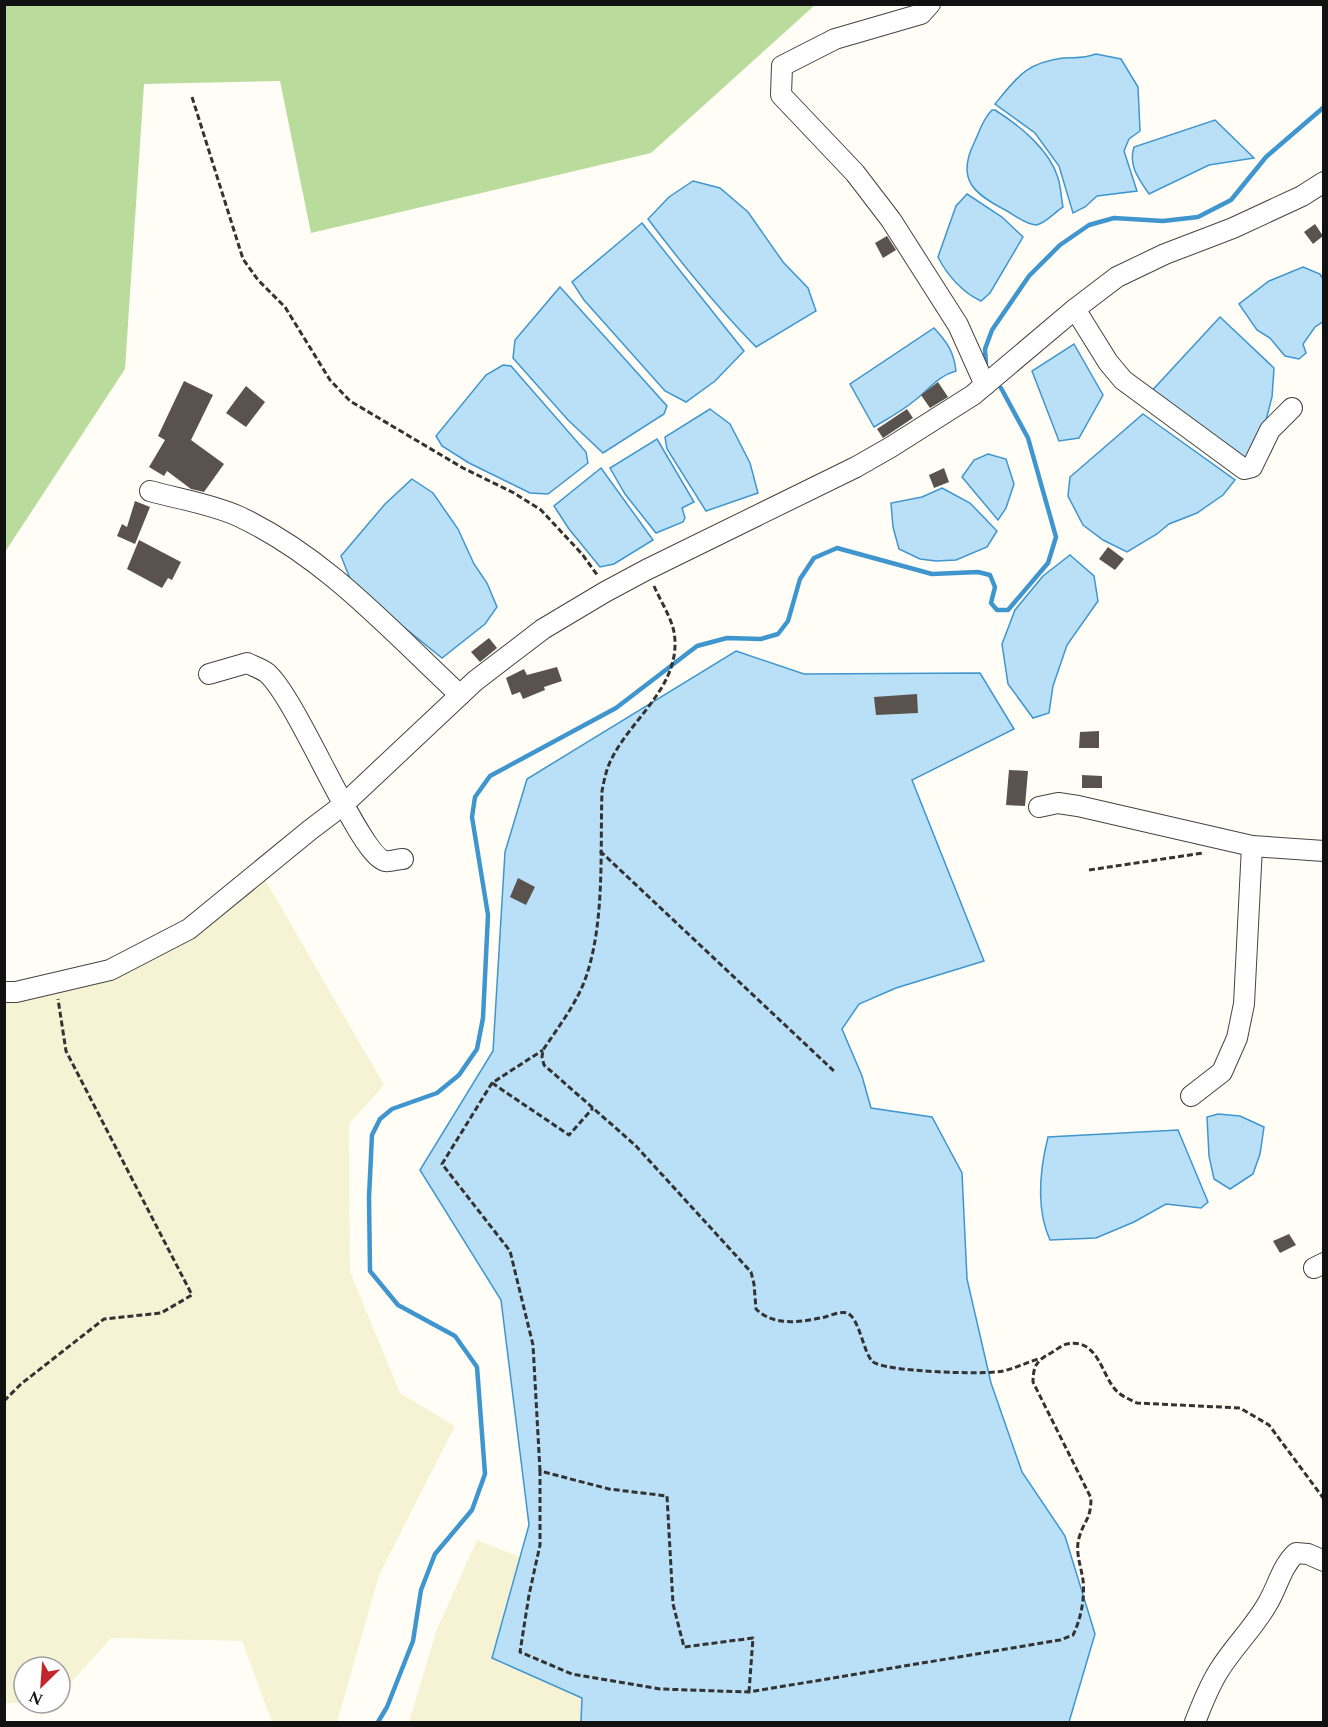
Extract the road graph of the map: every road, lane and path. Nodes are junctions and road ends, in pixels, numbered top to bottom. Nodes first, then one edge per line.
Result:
1 (930, 4) edge
2 (192, 97) dead end
3 (1323, 182) edge
4 (1075, 309) junction
5 (985, 385) junction
6 (1292, 408) dead end
7 (150, 491) dead end
8 (646, 570) junction
9 (606, 591) junction
10 (209, 674) dead end
11 (460, 695) junction
12 (344, 805) junction
13 (1039, 807) dead end
14 (1252, 846) junction
15 (600, 851) junction
16 (1323, 851) edge
17 (1206, 853) dead end
18 (403, 859) dead end
19 (1089, 870) dead end
20 (56, 982) junction
21 (4, 992) edge
22 (543, 1050) junction
23 (836, 1073) dead end
24 (492, 1083) junction
25 (1191, 1096) dead end
26 (593, 1108) junction
27 (1040, 1359) junction
28 (4, 1401) edge
29 (540, 1472) junction
30 (1323, 1499) edge
31 (1323, 1561) edge
32 (749, 1692) junction
33 (1195, 1722) edge

1 - 5 street
2 - 9 path
3 - 4 street
4 - 5 street
4 - 6 street
5 - 8 street
7 - 11 street
8 - 9 street
8 - 15 path
9 - 11 street
10 - 12 street
11 - 12 street
12 - 18 street
12 - 20 street
13 - 14 street
14 - 16 street
14 - 25 street
15 - 22 path
15 - 23 path
17 - 19 path
20 - 21 street
20 - 28 path
22 - 24 path
22 - 26 path
24 - 26 path
24 - 29 path
26 - 27 path
27 - 30 path
27 - 32 path
29 - 32 path
29 - 32 path
31 - 33 street

